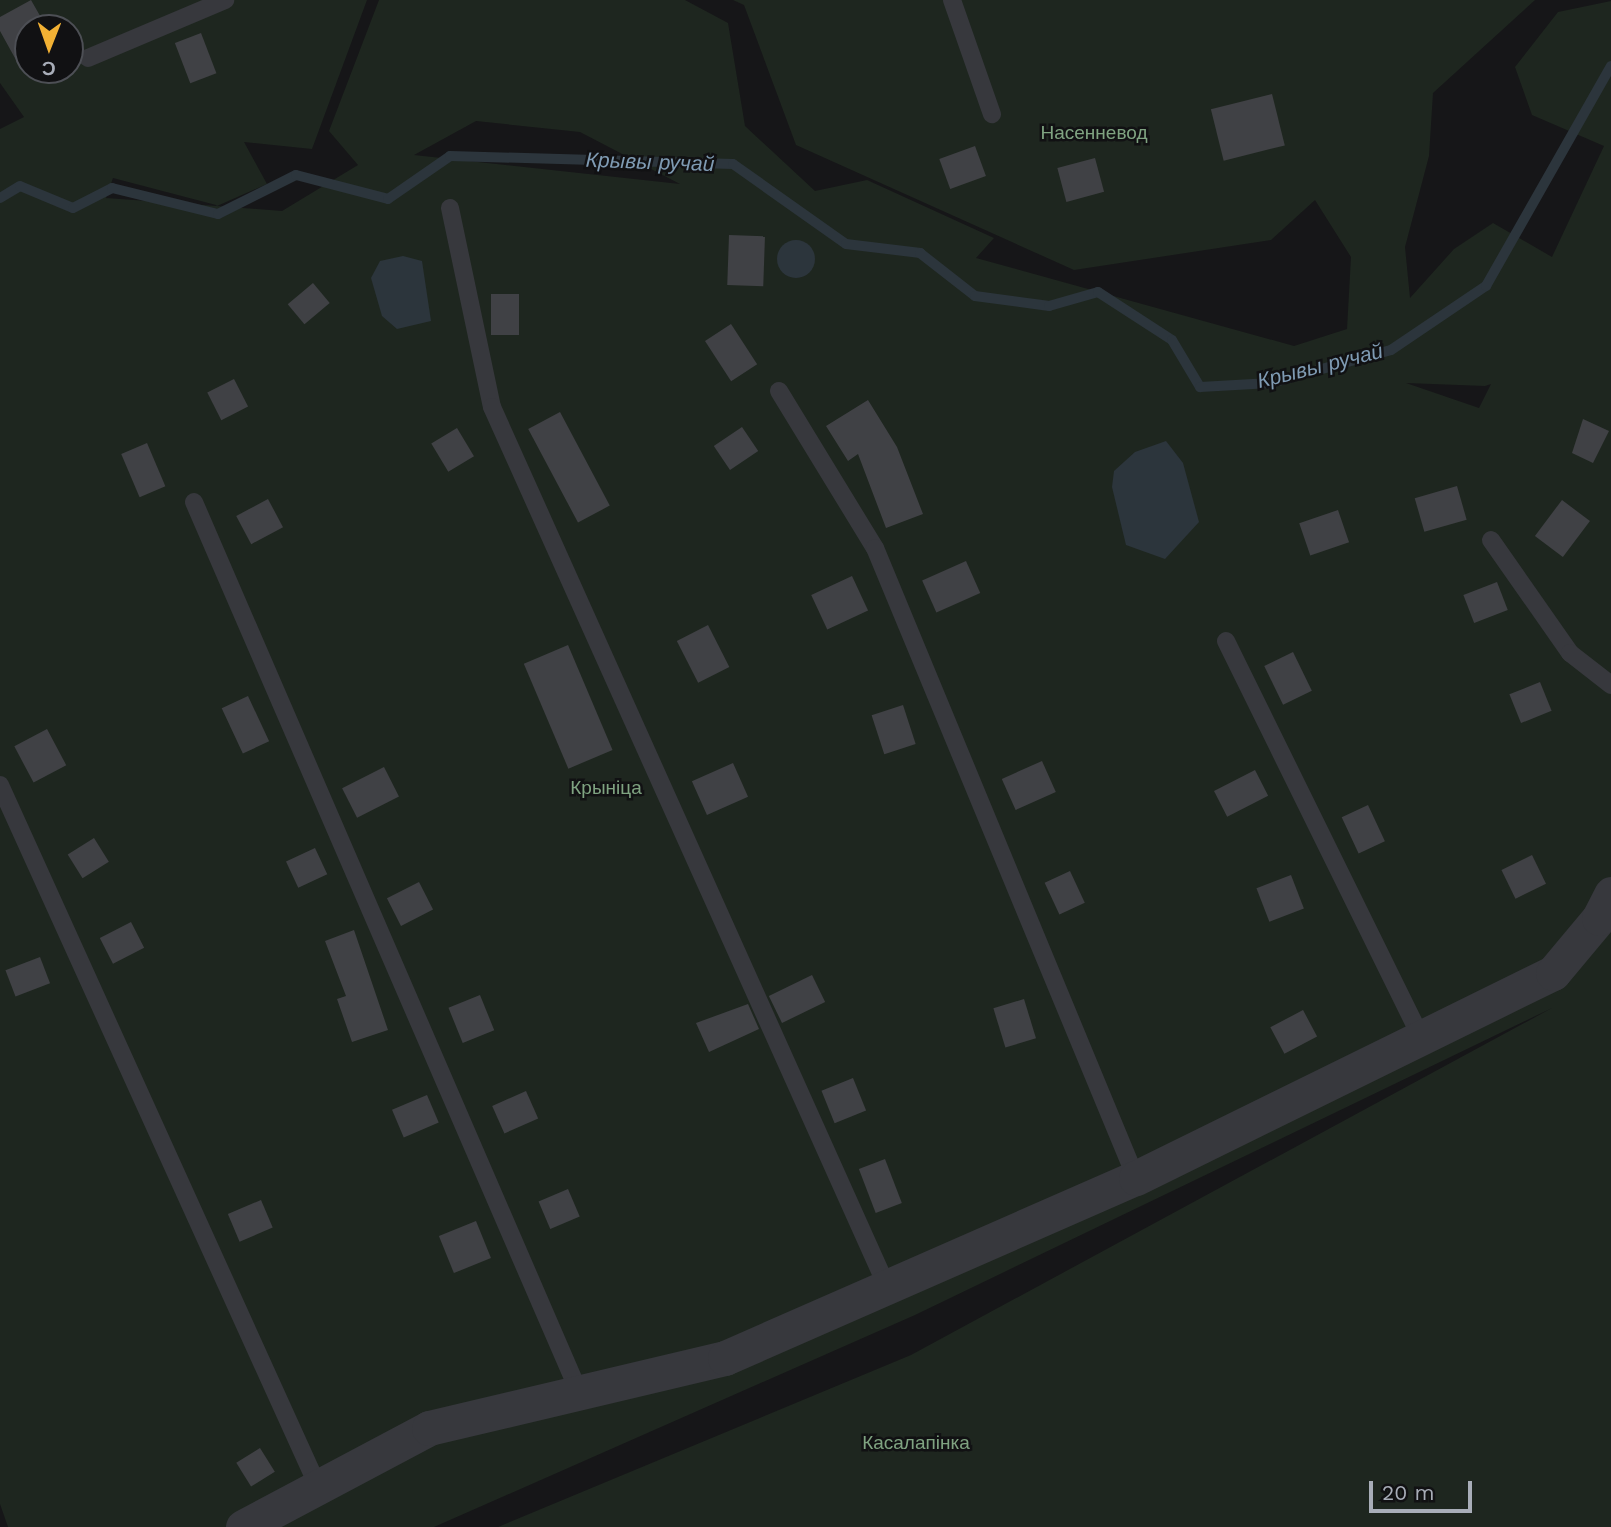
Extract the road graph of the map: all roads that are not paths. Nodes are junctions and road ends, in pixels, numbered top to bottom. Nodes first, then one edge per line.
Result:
1 (225, 0) edge
2 (952, 0) edge
3 (88, 58) dead end
4 (992, 114) dead end
5 (450, 208) dead end
6 (779, 391) dead end
7 (194, 502) dead end
8 (1490, 540) dead end
9 (1226, 641) dead end
10 (1611, 685) edge
11 (0, 785) edge
12 (1611, 894) edge
13 (1423, 1041) junction
14 (1136, 1178) junction
15 (889, 1291) junction
16 (579, 1392) junction
17 (317, 1483) junction
18 (243, 1527) edge

1 - 3 lane
2 - 4 lane
5 - 15 lane
6 - 14 lane
7 - 16 lane
8 - 10 lane
9 - 13 lane
11 - 17 lane
12 - 13 street
13 - 14 street
14 - 15 street
15 - 16 street
16 - 17 street
17 - 18 street

